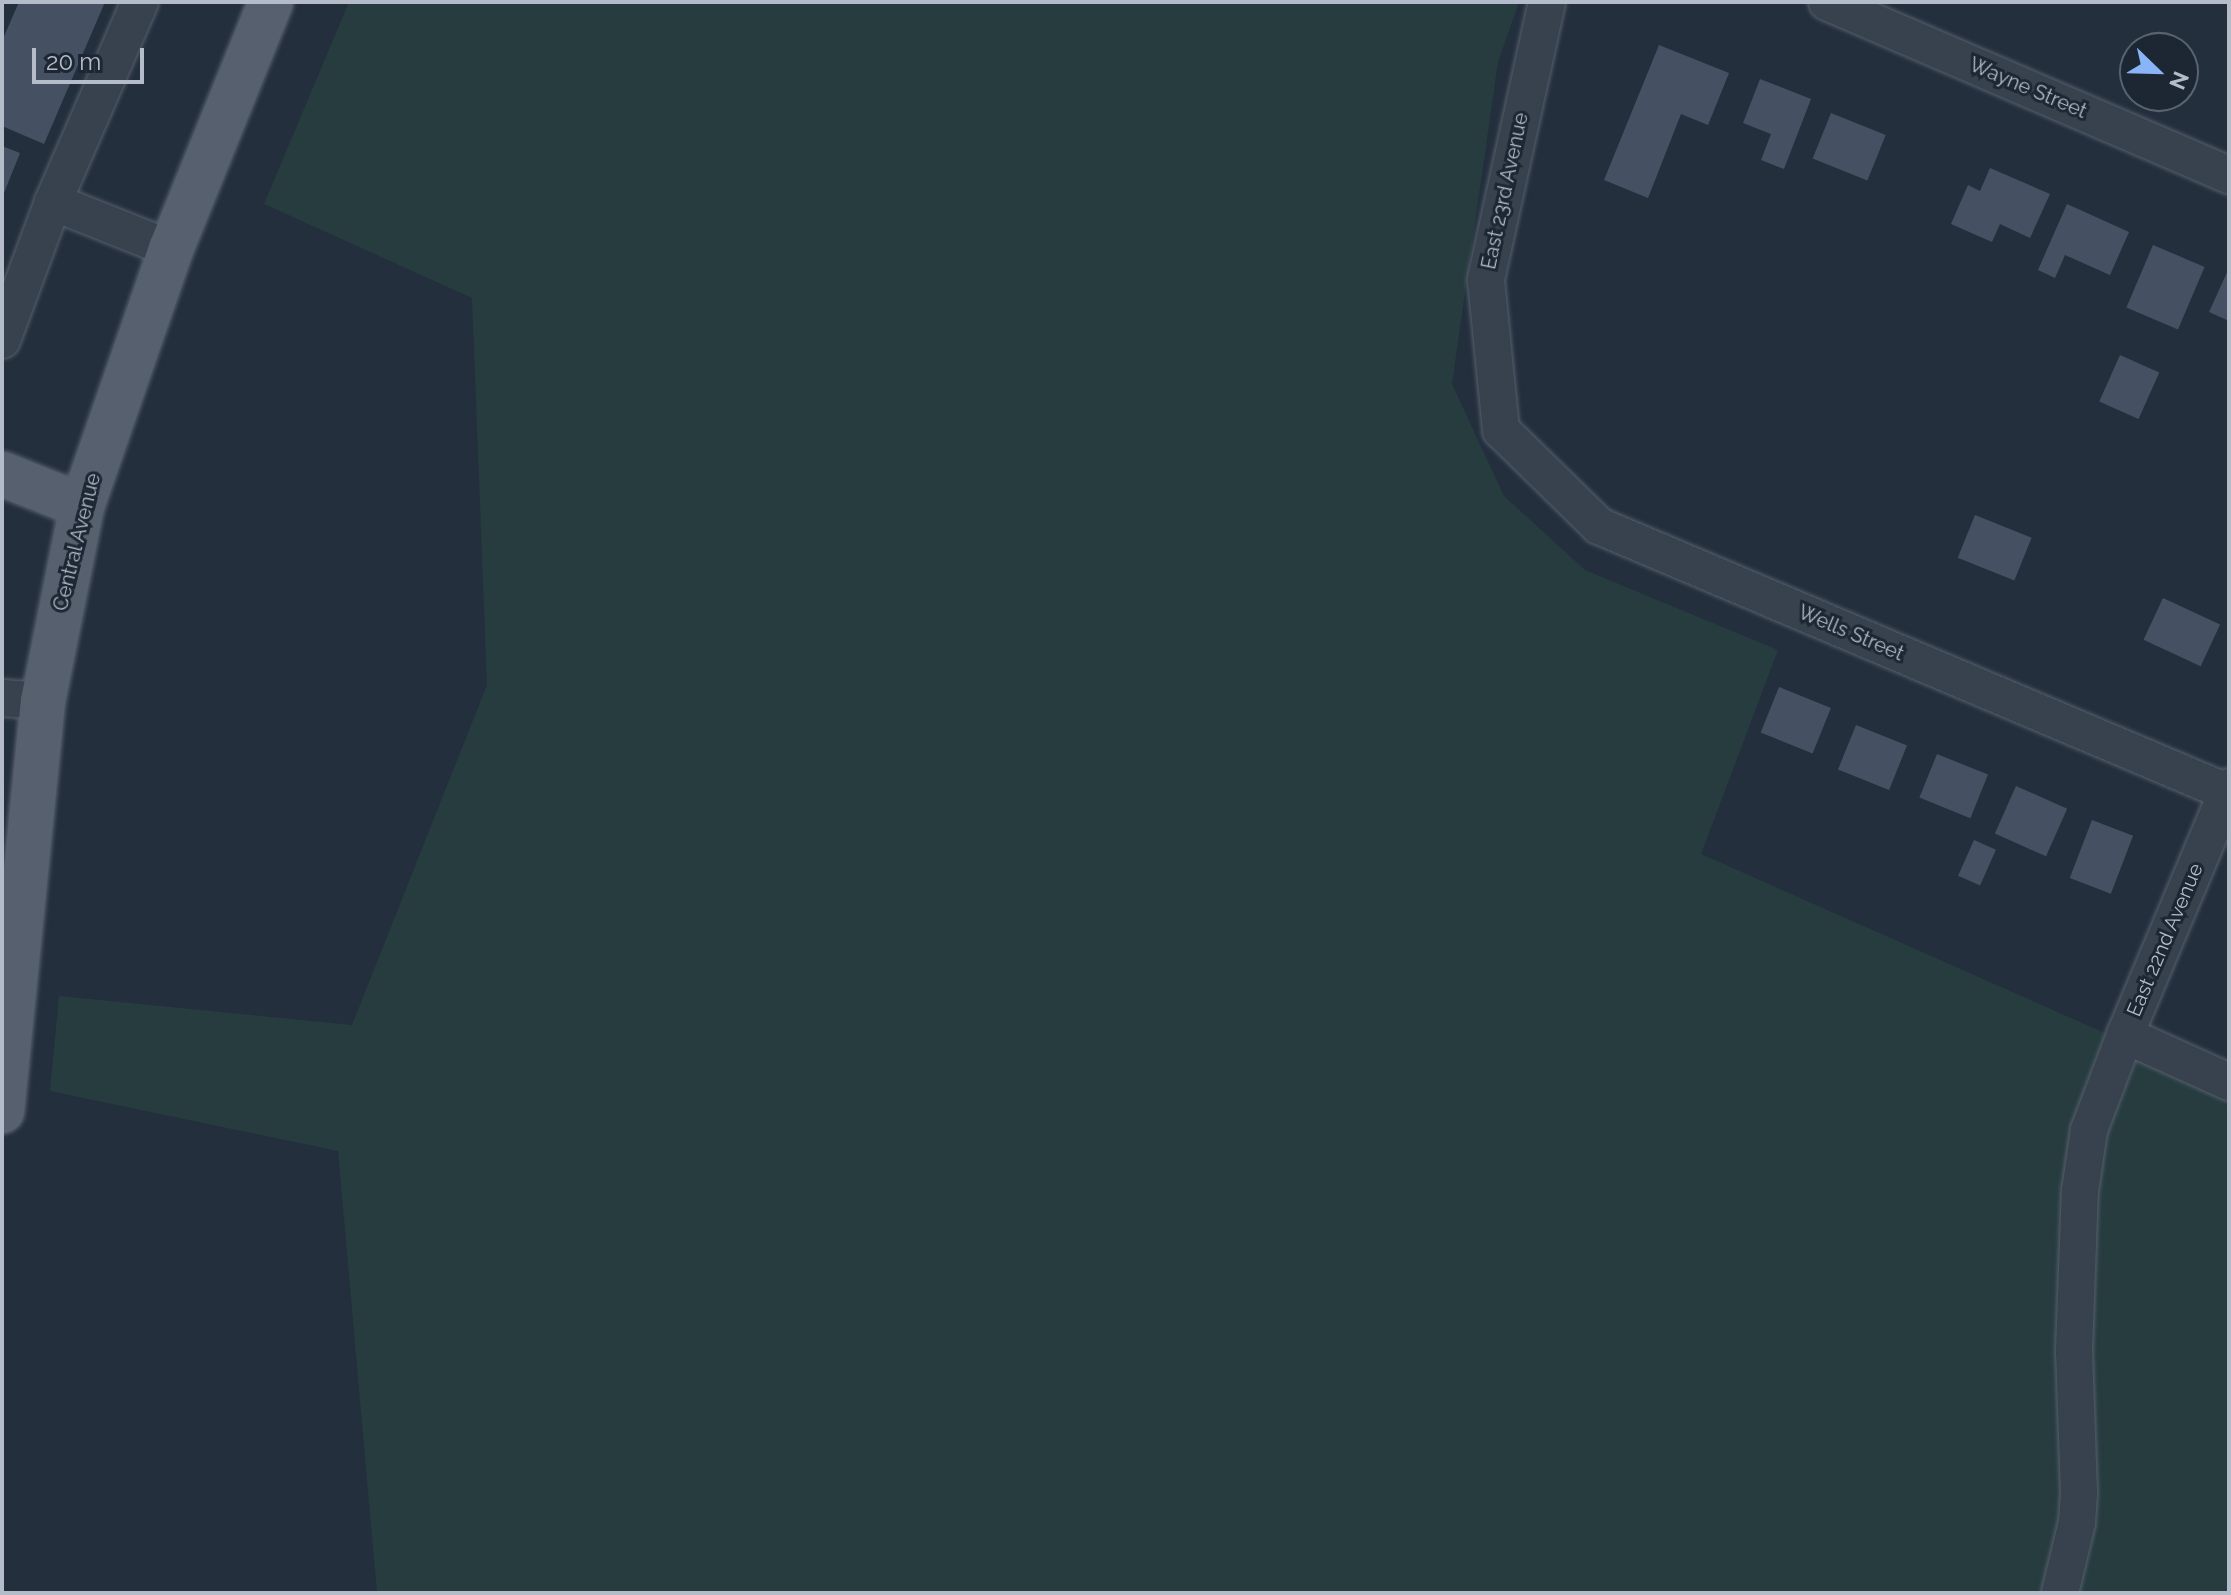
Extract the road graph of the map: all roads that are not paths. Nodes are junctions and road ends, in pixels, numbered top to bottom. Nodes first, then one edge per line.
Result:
1 (140, 2) edge
2 (271, 2) edge
3 (1547, 2) edge
4 (1827, 2) edge
5 (2229, 175) edge
6 (53, 202) junction
7 (171, 249) junction
8 (2, 340) edge
9 (1501, 430) joint
10 (2, 474) edge
11 (82, 506) junction
12 (22, 700) edge
13 (2228, 791) edge
14 (13, 888) edge
15 (2125, 1035) junction
16 (2229, 1082) edge
17 (2, 1111) edge
18 (2060, 1593) edge

1 - 6 street
2 - 7 main road, Central Avenue
3 - 9 street, East 23rd Avenue
4 - 5 street, Wayne Street
6 - 7 street
6 - 8 street
7 - 11 main road, Central Avenue
9 - 13 street, Wells Street
10 - 11 main road
11 - 12 main road, Central Avenue
12 - 14 main road, Central Avenue
13 - 15 street, East 22nd Avenue
14 - 17 main road, Central Avenue
15 - 16 street
15 - 18 street, East 22nd Avenue

